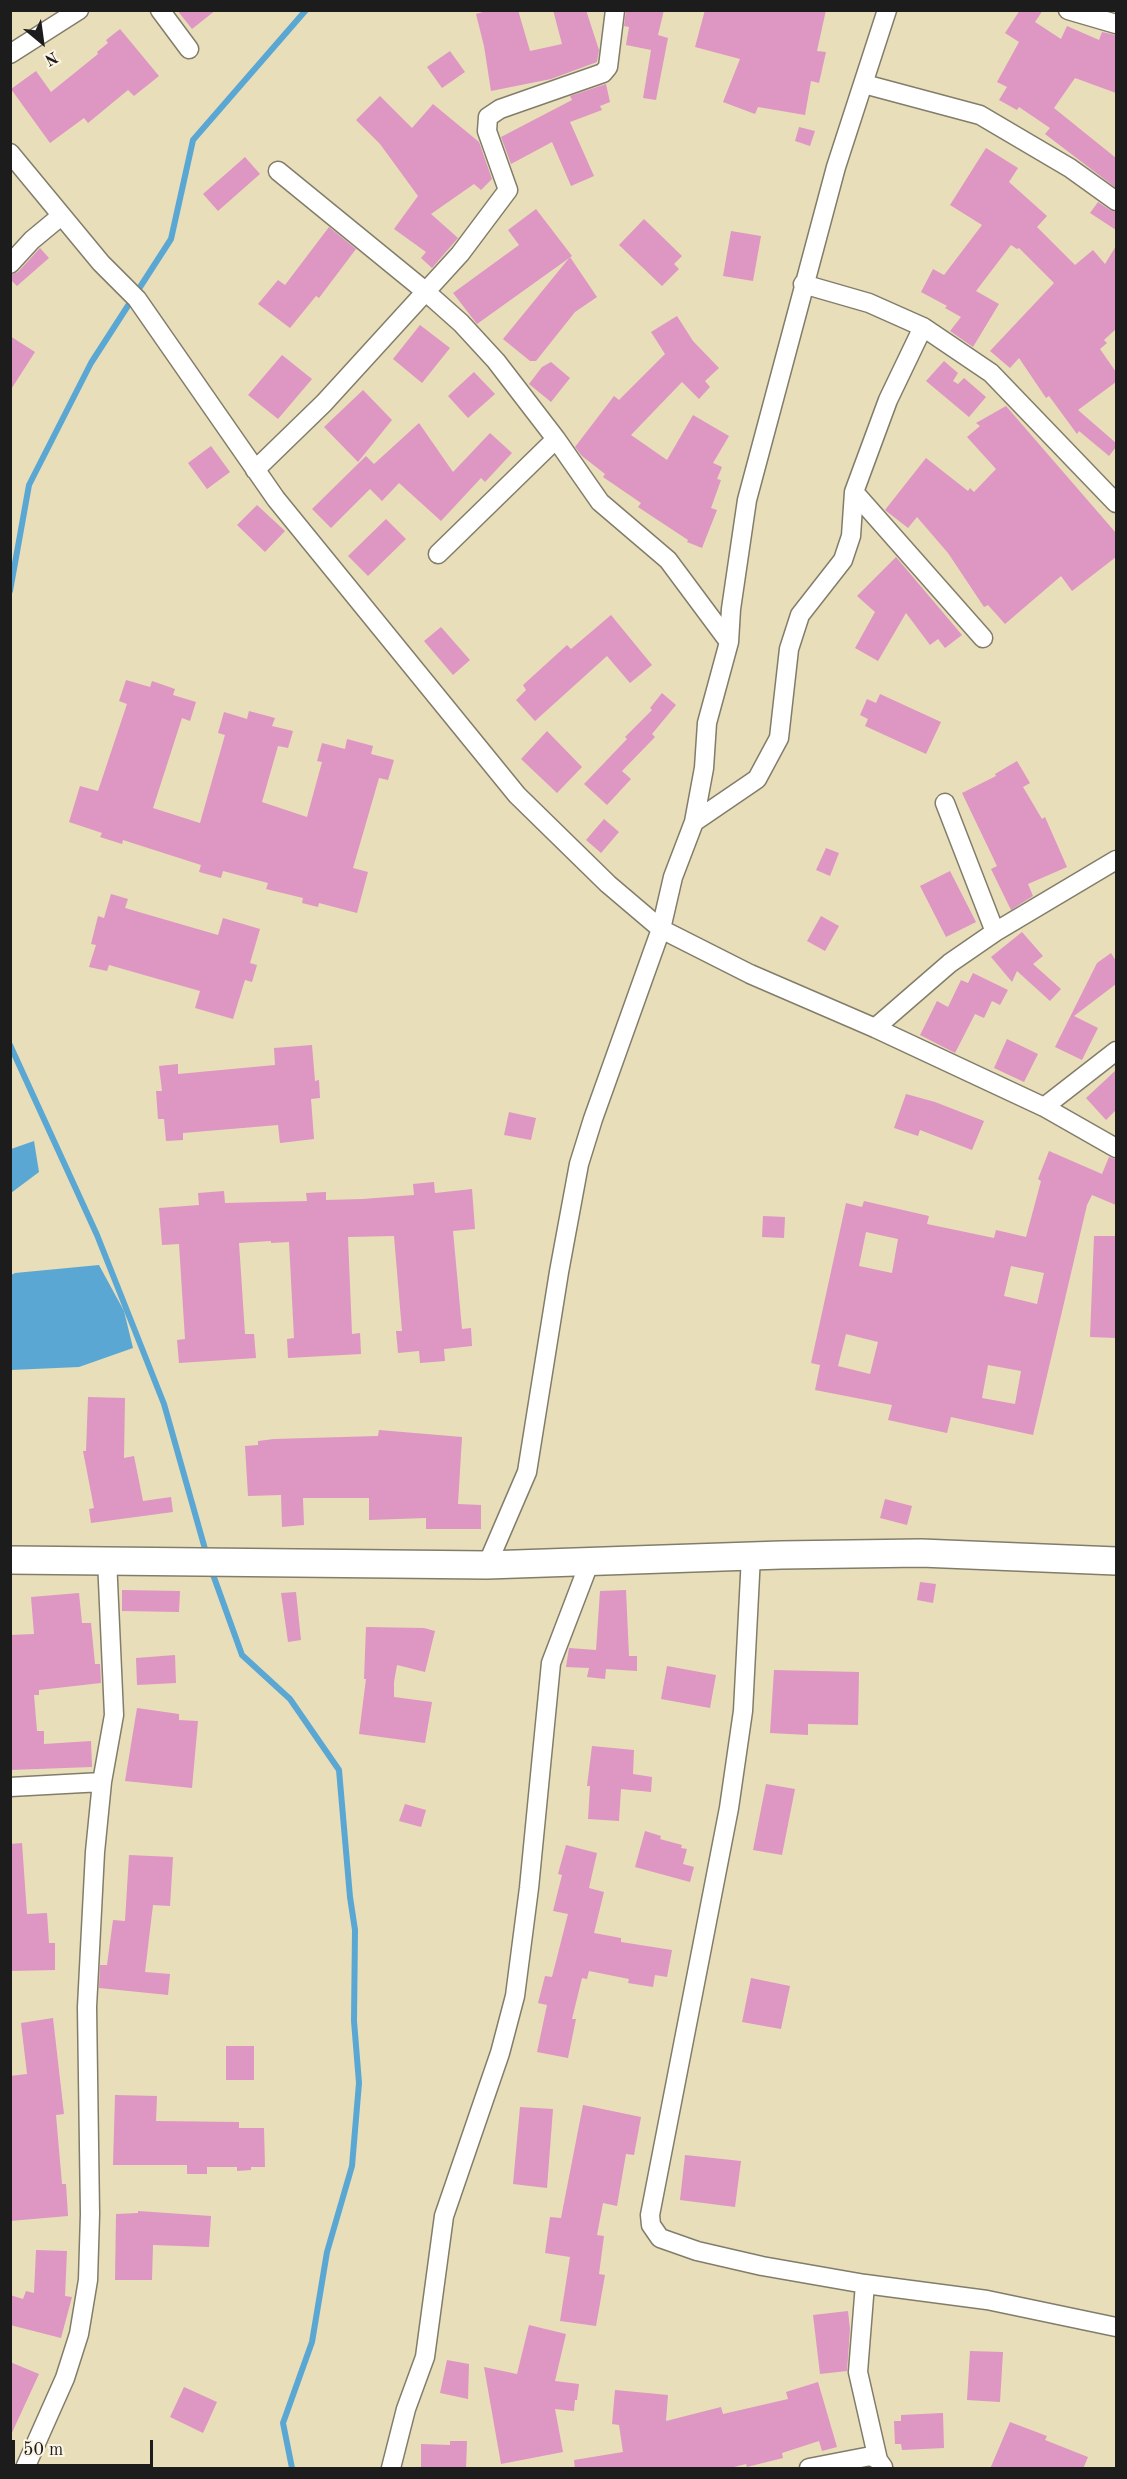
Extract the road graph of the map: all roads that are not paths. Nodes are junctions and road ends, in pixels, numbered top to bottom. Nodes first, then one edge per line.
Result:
1 (79, 10) edge
2 (160, 10) edge
3 (615, 10) edge
4 (1068, 10) edge
5 (890, 12) edge
6 (1116, 24) edge
7 (189, 49) dead end
8 (10, 54) edge
9 (864, 84) junction
10 (10, 153) edge
11 (278, 171) dead end
12 (1116, 201) edge
13 (61, 216) junction
14 (10, 264) edge
15 (803, 284) junction
16 (425, 291) junction
17 (923, 327) junction
18 (556, 439) junction
19 (255, 470) junction
20 (854, 492) junction
21 (1116, 503) edge
22 (438, 554) dead end
23 (983, 638) dead end
24 (729, 642) junction
25 (945, 803) dead end
26 (693, 822) junction
27 (1116, 860) edge
28 (661, 929) junction
29 (995, 932) junction
30 (875, 1028) junction
31 (1116, 1052) edge
32 (1044, 1107) junction
33 (1116, 1148) edge
34 (751, 1556) junction
35 (107, 1559) junction
36 (10, 1560) edge
37 (590, 1561) junction
38 (1116, 1561) edge
39 (487, 1565) junction
40 (102, 1782) junction
41 (10, 1787) edge
42 (865, 2284) junction
43 (1116, 2327) edge
44 (881, 2464) edge
45 (25, 2469) edge
46 (391, 2469) edge
47 (809, 2469) edge

1 - 8 street
2 - 7 street
3 - 16 street
4 - 6 street
5 - 9 street
9 - 12 street
9 - 15 street
10 - 13 street
11 - 16 street
13 - 14 street
13 - 19 street
15 - 17 street
15 - 24 street
16 - 18 street
16 - 19 street
17 - 20 street
17 - 21 street
18 - 22 street
18 - 24 street
19 - 28 street
20 - 23 street
20 - 26 street
24 - 26 street
25 - 29 street
26 - 28 street
27 - 29 street
28 - 30 street
28 - 39 street
29 - 30 street
30 - 32 street
31 - 32 street
32 - 33 street
34 - 37 main road
34 - 38 main road
34 - 42 street
35 - 36 main road
35 - 39 main road
35 - 40 street
37 - 39 main road
37 - 46 street
40 - 41 street
40 - 45 street
42 - 43 street
42 - 44 street
44 - 47 street

